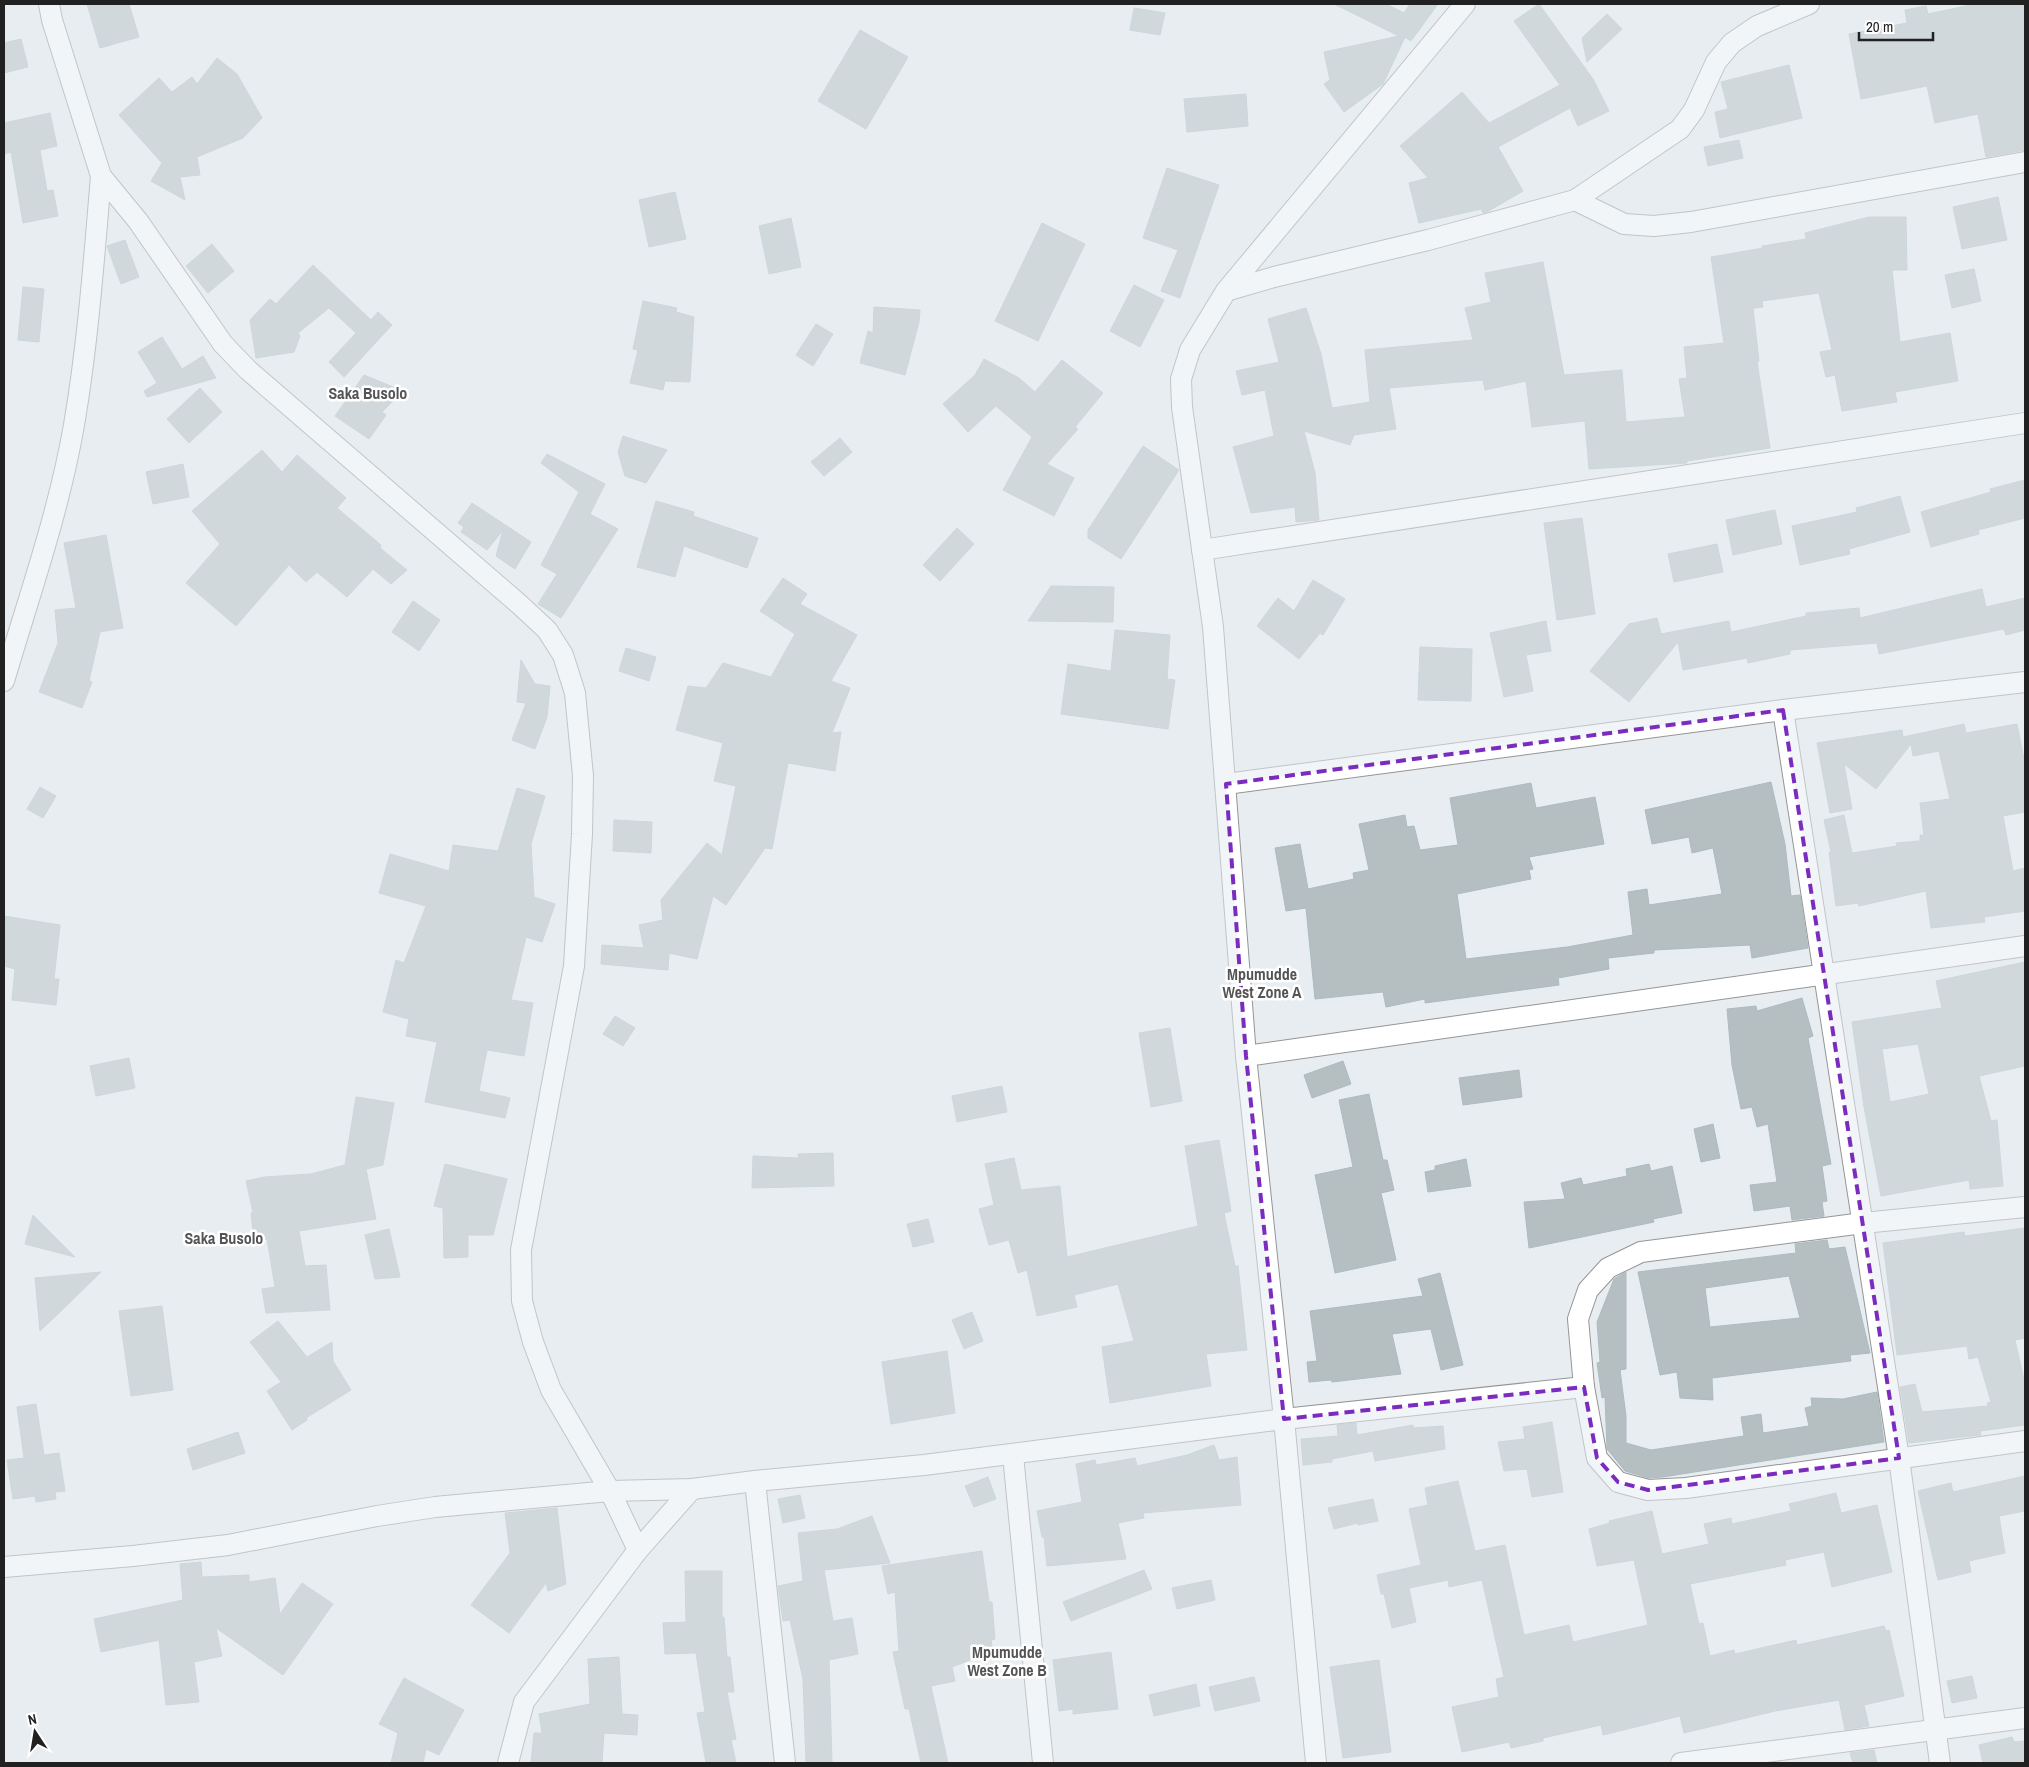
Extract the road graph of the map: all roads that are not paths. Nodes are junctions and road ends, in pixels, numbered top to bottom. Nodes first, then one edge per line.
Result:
1 (50, 4) edge
2 (1465, 4) edge
3 (1809, 4) edge
4 (2025, 162) edge
5 (101, 176) junction
6 (1575, 200) junction
7 (1226, 292) junction
8 (2025, 423) edge
9 (1202, 550) junction
10 (4, 681) edge
11 (2025, 682) edge
12 (1783, 710) junction
13 (1226, 784) junction
14 (2025, 946) edge
15 (1825, 973) junction
16 (1246, 1056) junction
17 (2025, 1207) edge
18 (1862, 1223) junction
19 (1584, 1387) junction
20 (1284, 1419) junction
21 (2025, 1441) edge
22 (1013, 1455) junction
23 (1899, 1458) junction
24 (755, 1480) junction
25 (692, 1489) junction
26 (610, 1491) junction
27 (638, 1550) junction
28 (4, 1567) edge
29 (2025, 1718) edge
30 (1936, 1730) junction
31 (508, 1763) edge
32 (785, 1763) edge
33 (1043, 1763) edge
34 (1316, 1763) edge
35 (1681, 1763) edge
36 (1940, 1763) edge

1 - 5 street
2 - 7 street
3 - 6 street
4 - 6 street
5 - 10 street
5 - 26 street
6 - 7 street
7 - 9 street
8 - 9 street
9 - 13 street
11 - 12 street
12 - 13 street
12 - 15 street
13 - 16 street
14 - 15 street
15 - 16 street
15 - 18 street
16 - 20 street
17 - 18 street
18 - 19 street
18 - 23 street
19 - 20 street
19 - 23 street
20 - 22 street
20 - 34 street
21 - 23 street
22 - 24 street
22 - 33 street
23 - 30 street
24 - 25 street
24 - 32 street
25 - 26 street
25 - 27 street
26 - 27 street
26 - 28 street
27 - 31 street
29 - 30 street
30 - 35 street
30 - 36 street

